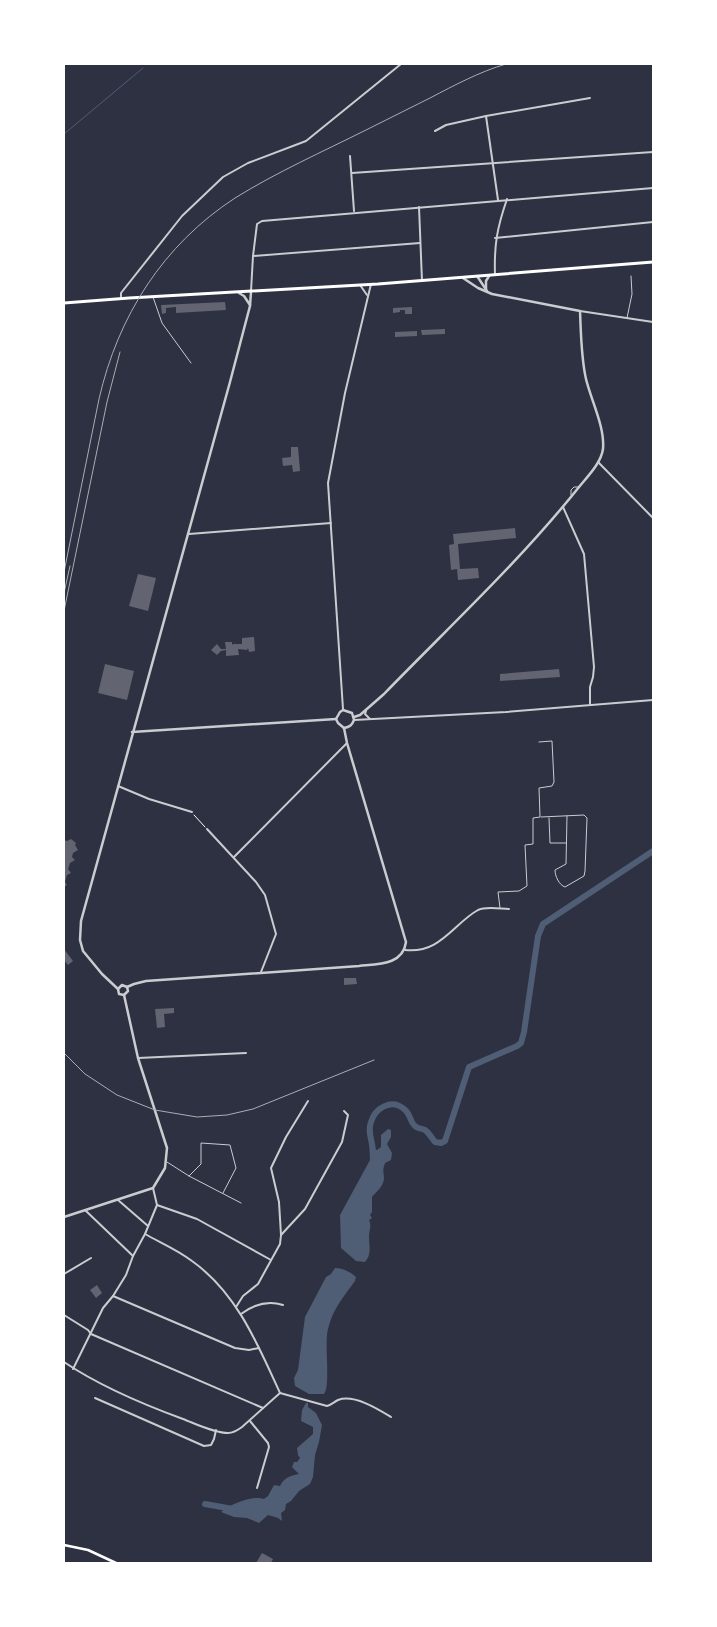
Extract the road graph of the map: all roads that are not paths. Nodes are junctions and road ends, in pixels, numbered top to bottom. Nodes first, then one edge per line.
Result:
1 (401, 64) edge
2 (590, 98) dead end
3 (486, 116) junction
4 (435, 131) dead end
5 (653, 152) edge
6 (350, 156) dead end
7 (493, 164) junction
8 (352, 173) junction
9 (653, 188) edge
10 (507, 199) junction
11 (498, 200) junction
12 (419, 206) junction
13 (354, 212) junction
14 (653, 222) edge
15 (495, 238) junction
16 (420, 243) junction
17 (253, 256) junction
18 (653, 262) edge
19 (490, 275) junction
20 (495, 275) junction
21 (477, 276) junction
22 (631, 276) dead end
23 (463, 278) junction
24 (422, 281) junction
25 (371, 284) junction
26 (360, 285) junction
27 (478, 288) junction
28 (251, 291) junction
29 (238, 292) junction
30 (488, 293) junction
31 (367, 295) junction
32 (153, 296) junction
33 (121, 298) junction
34 (64, 303) edge
35 (250, 306) junction
36 (580, 311) junction
37 (627, 318) junction
38 (653, 322) edge
39 (191, 363) dead end
40 (598, 462) junction
41 (563, 507) junction
42 (653, 518) edge
43 (331, 523) junction
44 (189, 534) junction
45 (653, 700) edge
46 (590, 704) junction
47 (367, 709) junction
48 (343, 710) junction
49 (354, 718) junction
50 (370, 719) junction
51 (336, 720) junction
52 (344, 728) junction
53 (132, 732) junction
54 (539, 742) dead end
55 (347, 743) junction
56 (118, 786) junction
57 (193, 813) road end
58 (567, 816) junction
59 (540, 817) junction
60 (549, 817) junction
61 (207, 829) road end
62 (567, 843) junction
63 (234, 858) junction
64 (500, 909) junction
65 (509, 909) dead end
66 (405, 950) junction
67 (261, 973) junction
68 (127, 987) junction
69 (118, 989) junction
70 (124, 995) junction
71 (246, 1053) dead end
72 (138, 1058) junction
73 (308, 1101) dead end
74 (344, 1111) dead end
75 (166, 1161) junction
76 (189, 1176) junction
77 (153, 1188) junction
78 (223, 1193) junction
79 (117, 1199) junction
80 (241, 1203) dead end
81 (157, 1205) junction
82 (84, 1210) junction
83 (64, 1217) edge
84 (148, 1226) junction
85 (145, 1234) junction
86 (281, 1235) junction
87 (133, 1256) junction
88 (91, 1258) dead end
89 (271, 1260) junction
90 (64, 1274) edge
91 (113, 1296) junction
92 (283, 1305) dead end
93 (236, 1307) junction
94 (241, 1314) junction
95 (64, 1315) edge
96 (91, 1334) junction
97 (259, 1348) junction
98 (64, 1362) edge
99 (73, 1369) junction
100 (280, 1393) junction
101 (94, 1398) dead end
102 (263, 1408) junction
103 (390, 1417) dead end
104 (250, 1421) junction
105 (216, 1430) junction
106 (257, 1488) dead end
107 (64, 1545) edge
108 (116, 1563) edge

1 - 33 street
2 - 3 street
3 - 4 street
3 - 7 street
5 - 7 street
6 - 8 street
7 - 8 street
7 - 11 street
8 - 13 street
9 - 10 street
10 - 11 street
10 - 15 street
11 - 12 street
12 - 13 street
12 - 16 street
13 - 17 street
14 - 15 street
15 - 20 street
16 - 17 street
16 - 24 street
17 - 28 street
18 - 20 main road
19 - 20 main road
19 - 21 main road
19 - 30 street
21 - 23 main road
21 - 27 street
21 - 30 street
22 - 37 lane
23 - 24 main road
23 - 27 street
24 - 25 main road
25 - 26 main road
25 - 31 street
26 - 28 main road
26 - 31 street
27 - 30 street
28 - 29 main road
28 - 35 street
29 - 32 main road
29 - 35 street
30 - 36 street
31 - 43 street
32 - 33 main road
32 - 39 lane
33 - 34 main road
35 - 44 street
36 - 37 street
36 - 40 street
37 - 38 street
40 - 41 street
40 - 42 street
41 - 46 street
41 - 47 street
43 - 44 street
43 - 48 street
44 - 53 street
45 - 46 street
46 - 50 street
47 - 49 street
47 - 50 street
48 - 49 street
48 - 51 street
49 - 50 street
49 - 52 street
51 - 52 street
51 - 53 street
52 - 55 street
53 - 56 street
54 - 59 lane
55 - 63 street
55 - 66 street
56 - 57 street
56 - 69 street
58 - 60 lane
58 - 62 lane
58 - 62 lane
59 - 60 lane
59 - 64 lane
60 - 62 lane
61 - 63 street
63 - 67 street
64 - 65 street
64 - 66 street
66 - 67 street
67 - 68 street
68 - 69 street
68 - 70 street
69 - 70 street
70 - 72 street
71 - 72 street
72 - 75 street
73 - 86 street
74 - 86 street
75 - 76 lane
75 - 77 street
76 - 78 lane
76 - 78 lane
77 - 79 street
77 - 81 street
78 - 80 lane
79 - 82 street
79 - 84 street
81 - 84 street
81 - 89 street
82 - 83 street
82 - 87 street
84 - 85 street
85 - 87 street
85 - 93 street
86 - 89 street
87 - 91 street
88 - 90 street
89 - 93 street
91 - 96 street
91 - 97 street
92 - 94 street
93 - 94 street
94 - 97 street
95 - 96 street
96 - 99 street
96 - 102 street
97 - 100 street
98 - 99 street
99 - 105 street
100 - 102 street
100 - 103 street
101 - 105 street
102 - 104 street
104 - 105 street
104 - 106 street
107 - 108 main road

